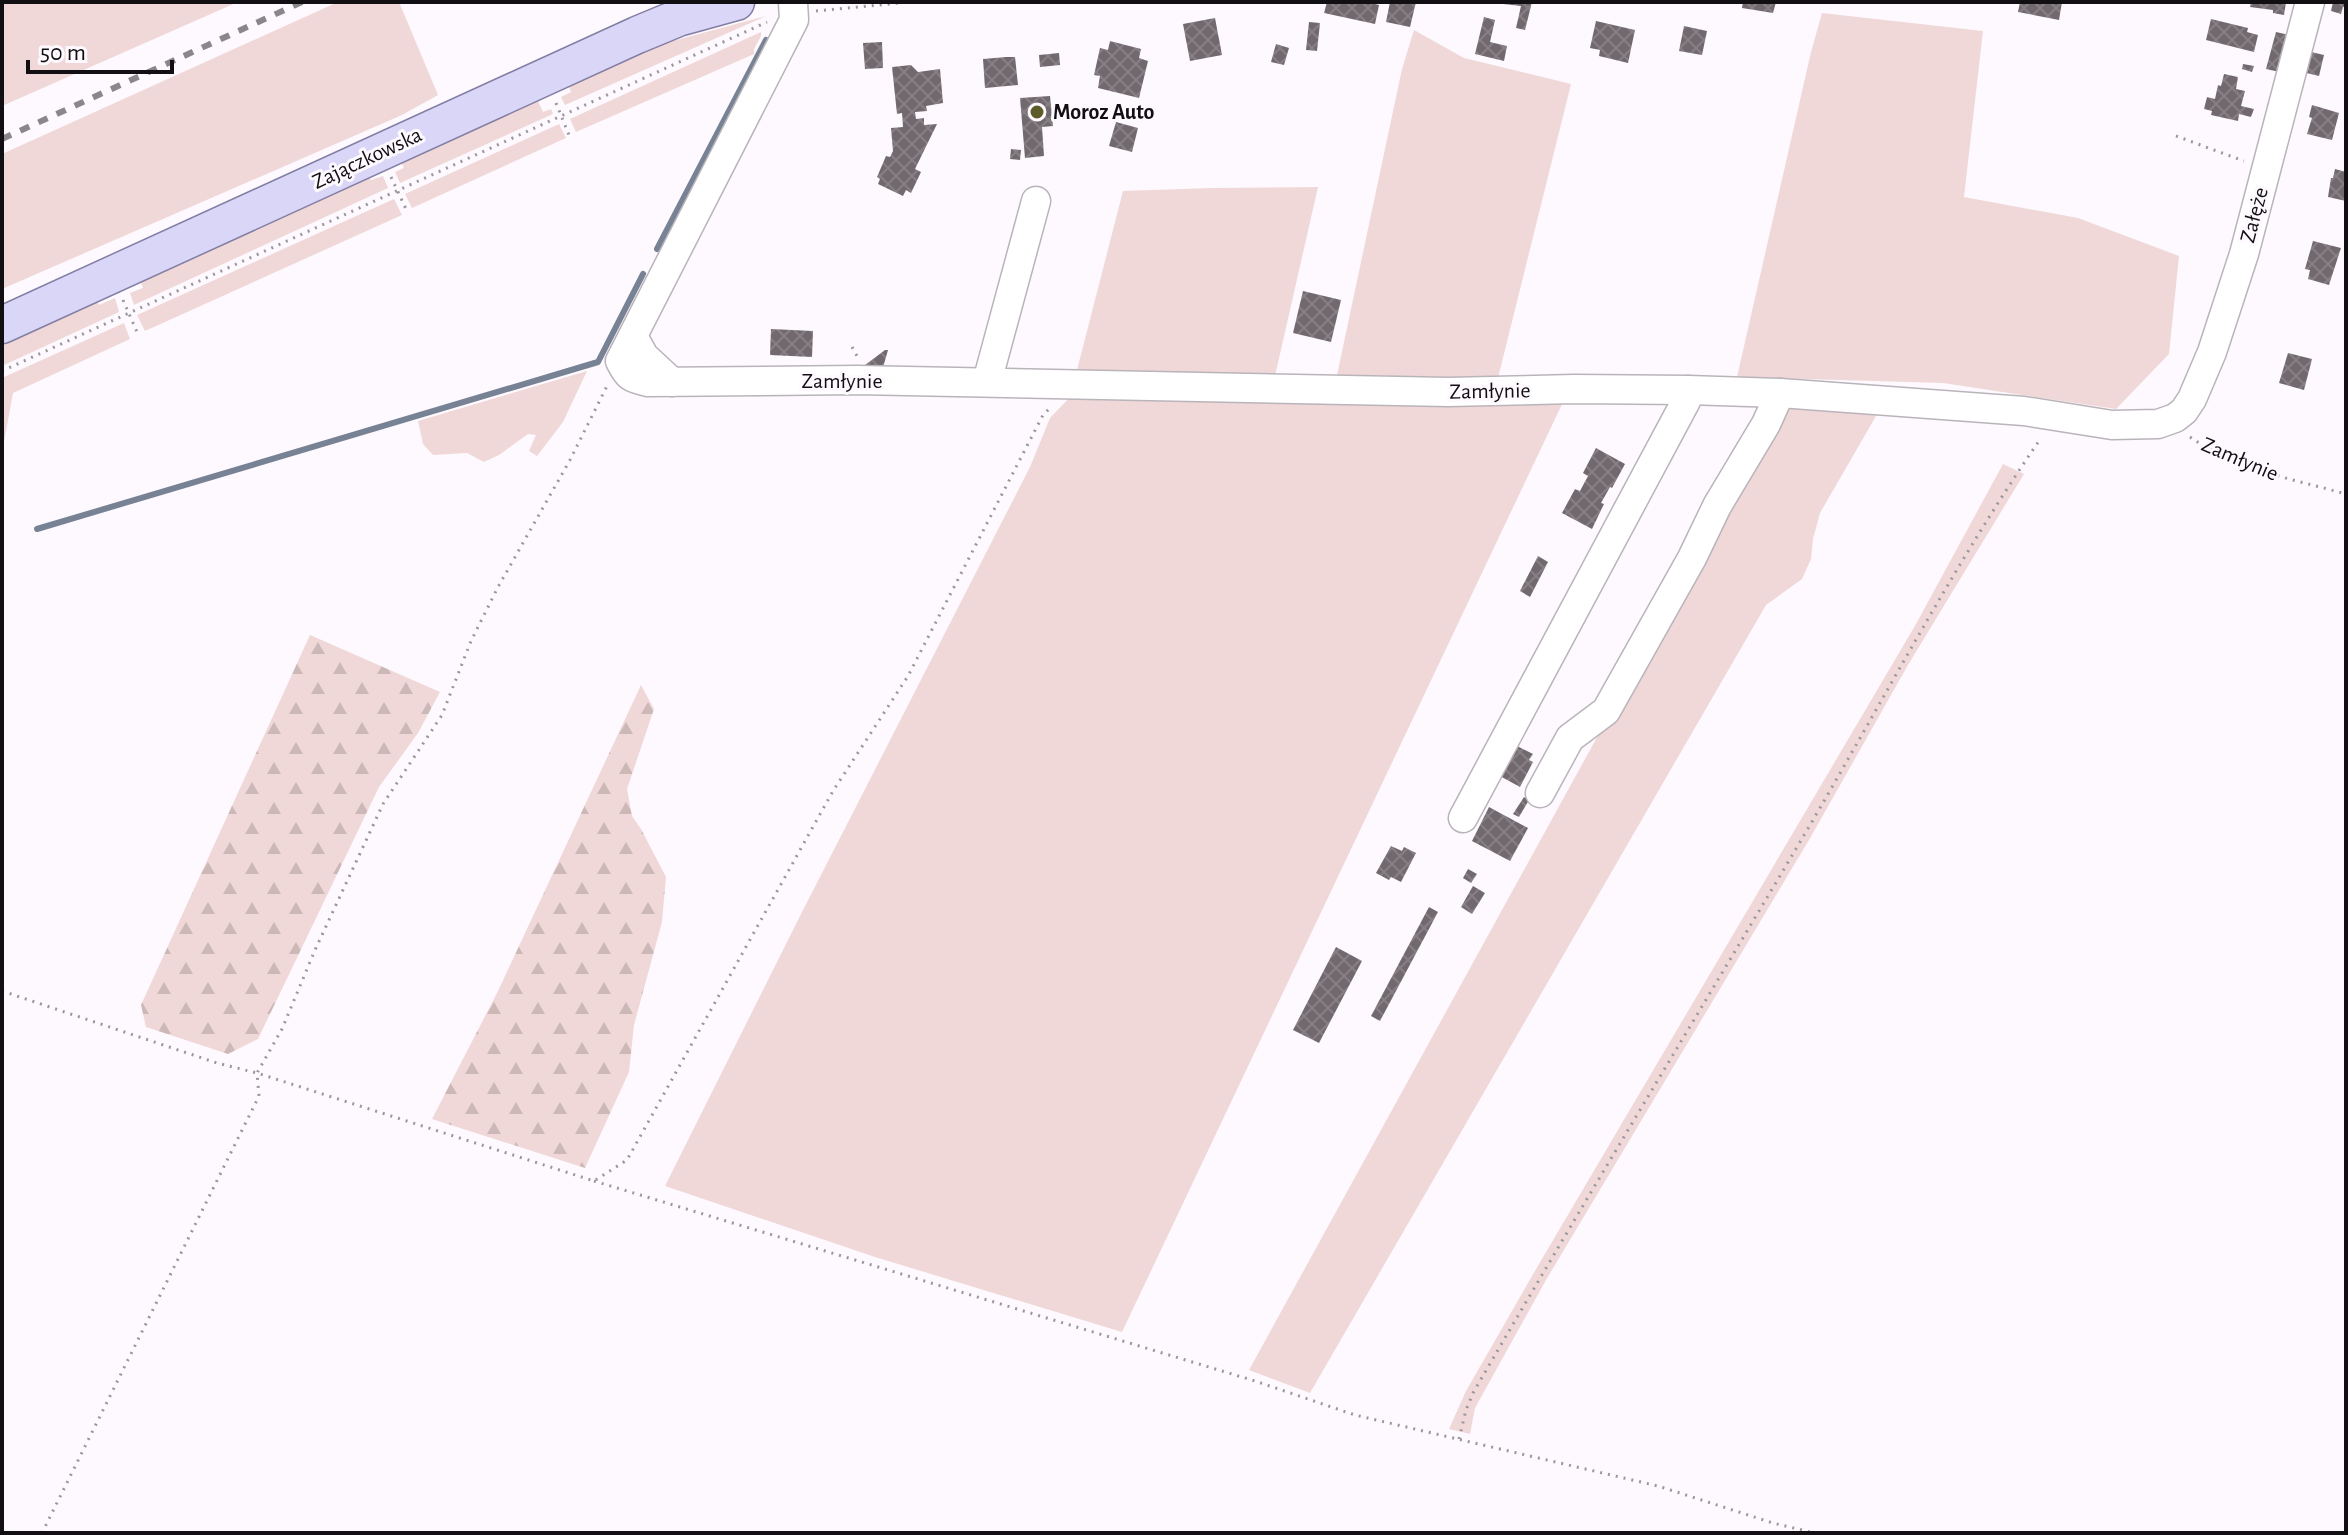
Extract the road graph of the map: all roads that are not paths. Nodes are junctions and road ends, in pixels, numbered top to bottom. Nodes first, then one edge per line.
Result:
1 (736, 2) edge
2 (2310, 2) edge
3 (800, 7) edge
4 (1036, 201) dead end
5 (2, 325) edge
6 (633, 336) junction
7 (672, 382) junction
8 (987, 382) junction
9 (1688, 390) junction
10 (1780, 393) junction
11 (2175, 418) joint
12 (1540, 793) dead end
13 (1463, 818) dead end

1 - 5 main road, Zajączkowska
2 - 11 street, Załęże
3 - 6 street
4 - 8 street
6 - 7 street
6 - 7 street, Zamłynie
7 - 8 street, Zamłynie
8 - 9 street, Zamłynie
9 - 10 street, Zamłynie
9 - 13 street
10 - 11 street, Zamłynie
10 - 12 street

